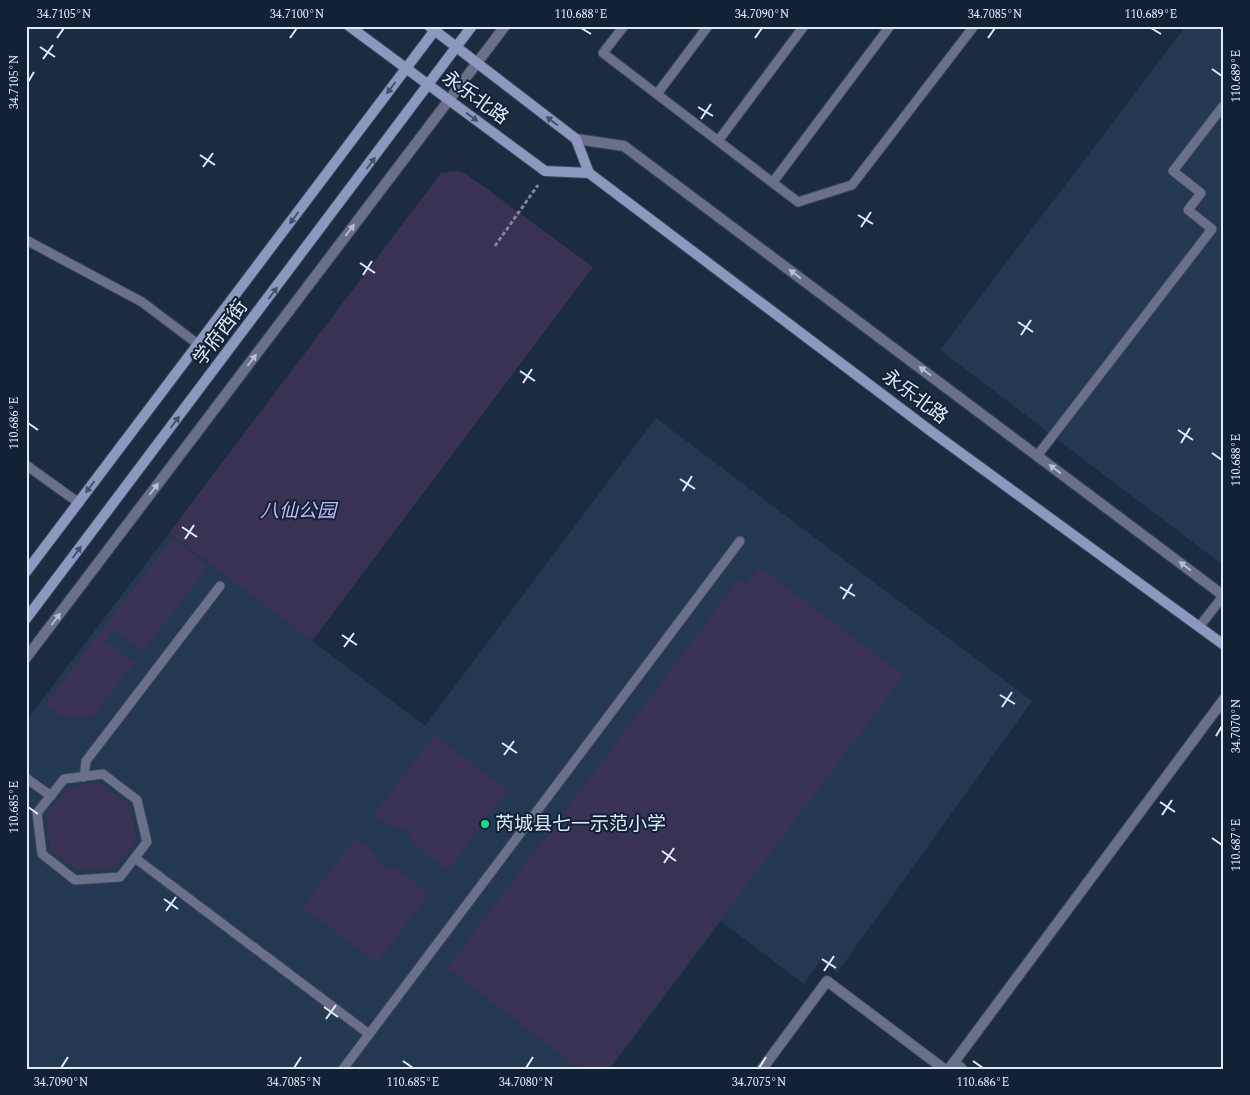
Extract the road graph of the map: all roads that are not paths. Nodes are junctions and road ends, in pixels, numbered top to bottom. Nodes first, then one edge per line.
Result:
1 (349, 26) edge
2 (472, 26) edge
3 (505, 26) edge
4 (624, 26) edge
5 (708, 26) edge
6 (804, 26) edge
7 (890, 26) edge
8 (974, 26) edge
9 (434, 28) edge
10 (457, 47) junction
11 (477, 63) junction
12 (406, 69) junction
13 (428, 85) junction
14 (657, 94) junction
15 (449, 100) junction
16 (1224, 105) edge
17 (576, 139) junction
18 (718, 140) junction
19 (589, 172) junction
20 (773, 182) junction
21 (26, 240) edge
22 (199, 345) junction
23 (1038, 456) junction
24 (26, 465) edge
25 (79, 503) junction
26 (740, 541) dead end
27 (26, 572) edge
28 (220, 586) dead end
29 (1224, 595) edge
30 (26, 619) edge
31 (1199, 627) junction
32 (1224, 645) edge
33 (26, 658) edge
34 (1224, 699) edge
35 (84, 776) junction
36 (26, 778) edge
37 (51, 796) junction
38 (135, 858) junction
39 (369, 1034) junction
40 (955, 1066) edge
41 (343, 1069) edge
42 (762, 1069) edge
43 (944, 1069) edge

1 - 12 street, 永乐北路
2 - 10 street, 学府西街
3 - 11 street
4 - 14 lane
5 - 14 lane
6 - 18 lane
7 - 20 lane
8 - 20 lane
9 - 10 street, 永乐北路
9 - 12 street, 学府西街
10 - 11 street, 永乐北路
10 - 13 street, 学府西街
11 - 15 street
17 -> 11 street, 永乐北路
12 - 13 street, 永乐北路
12 -> 22 street, 学府西街
13 - 15 street, 永乐北路
30 -> 13 street, 学府西街
14 - 18 lane
15 -> 19 street, 永乐北路
33 -> 15 street
16 - 23 lane
17 - 19 street
23 -> 17 street
18 - 20 lane
19 - 31 street, 永乐北路
21 - 22 lane
22 -> 25 street, 学府西街
29 -> 23 street
24 - 25 lane
25 - 27 street, 学府西街
26 - 39 lane
28 - 35 lane
29 - 31 lane
31 - 32 street, 永乐北路
34 - 40 street
35 - 37 lane
35 - 38 lane
36 - 37 lane
37 - 38 lane
38 - 39 lane
39 - 41 lane
42 - 43 street

